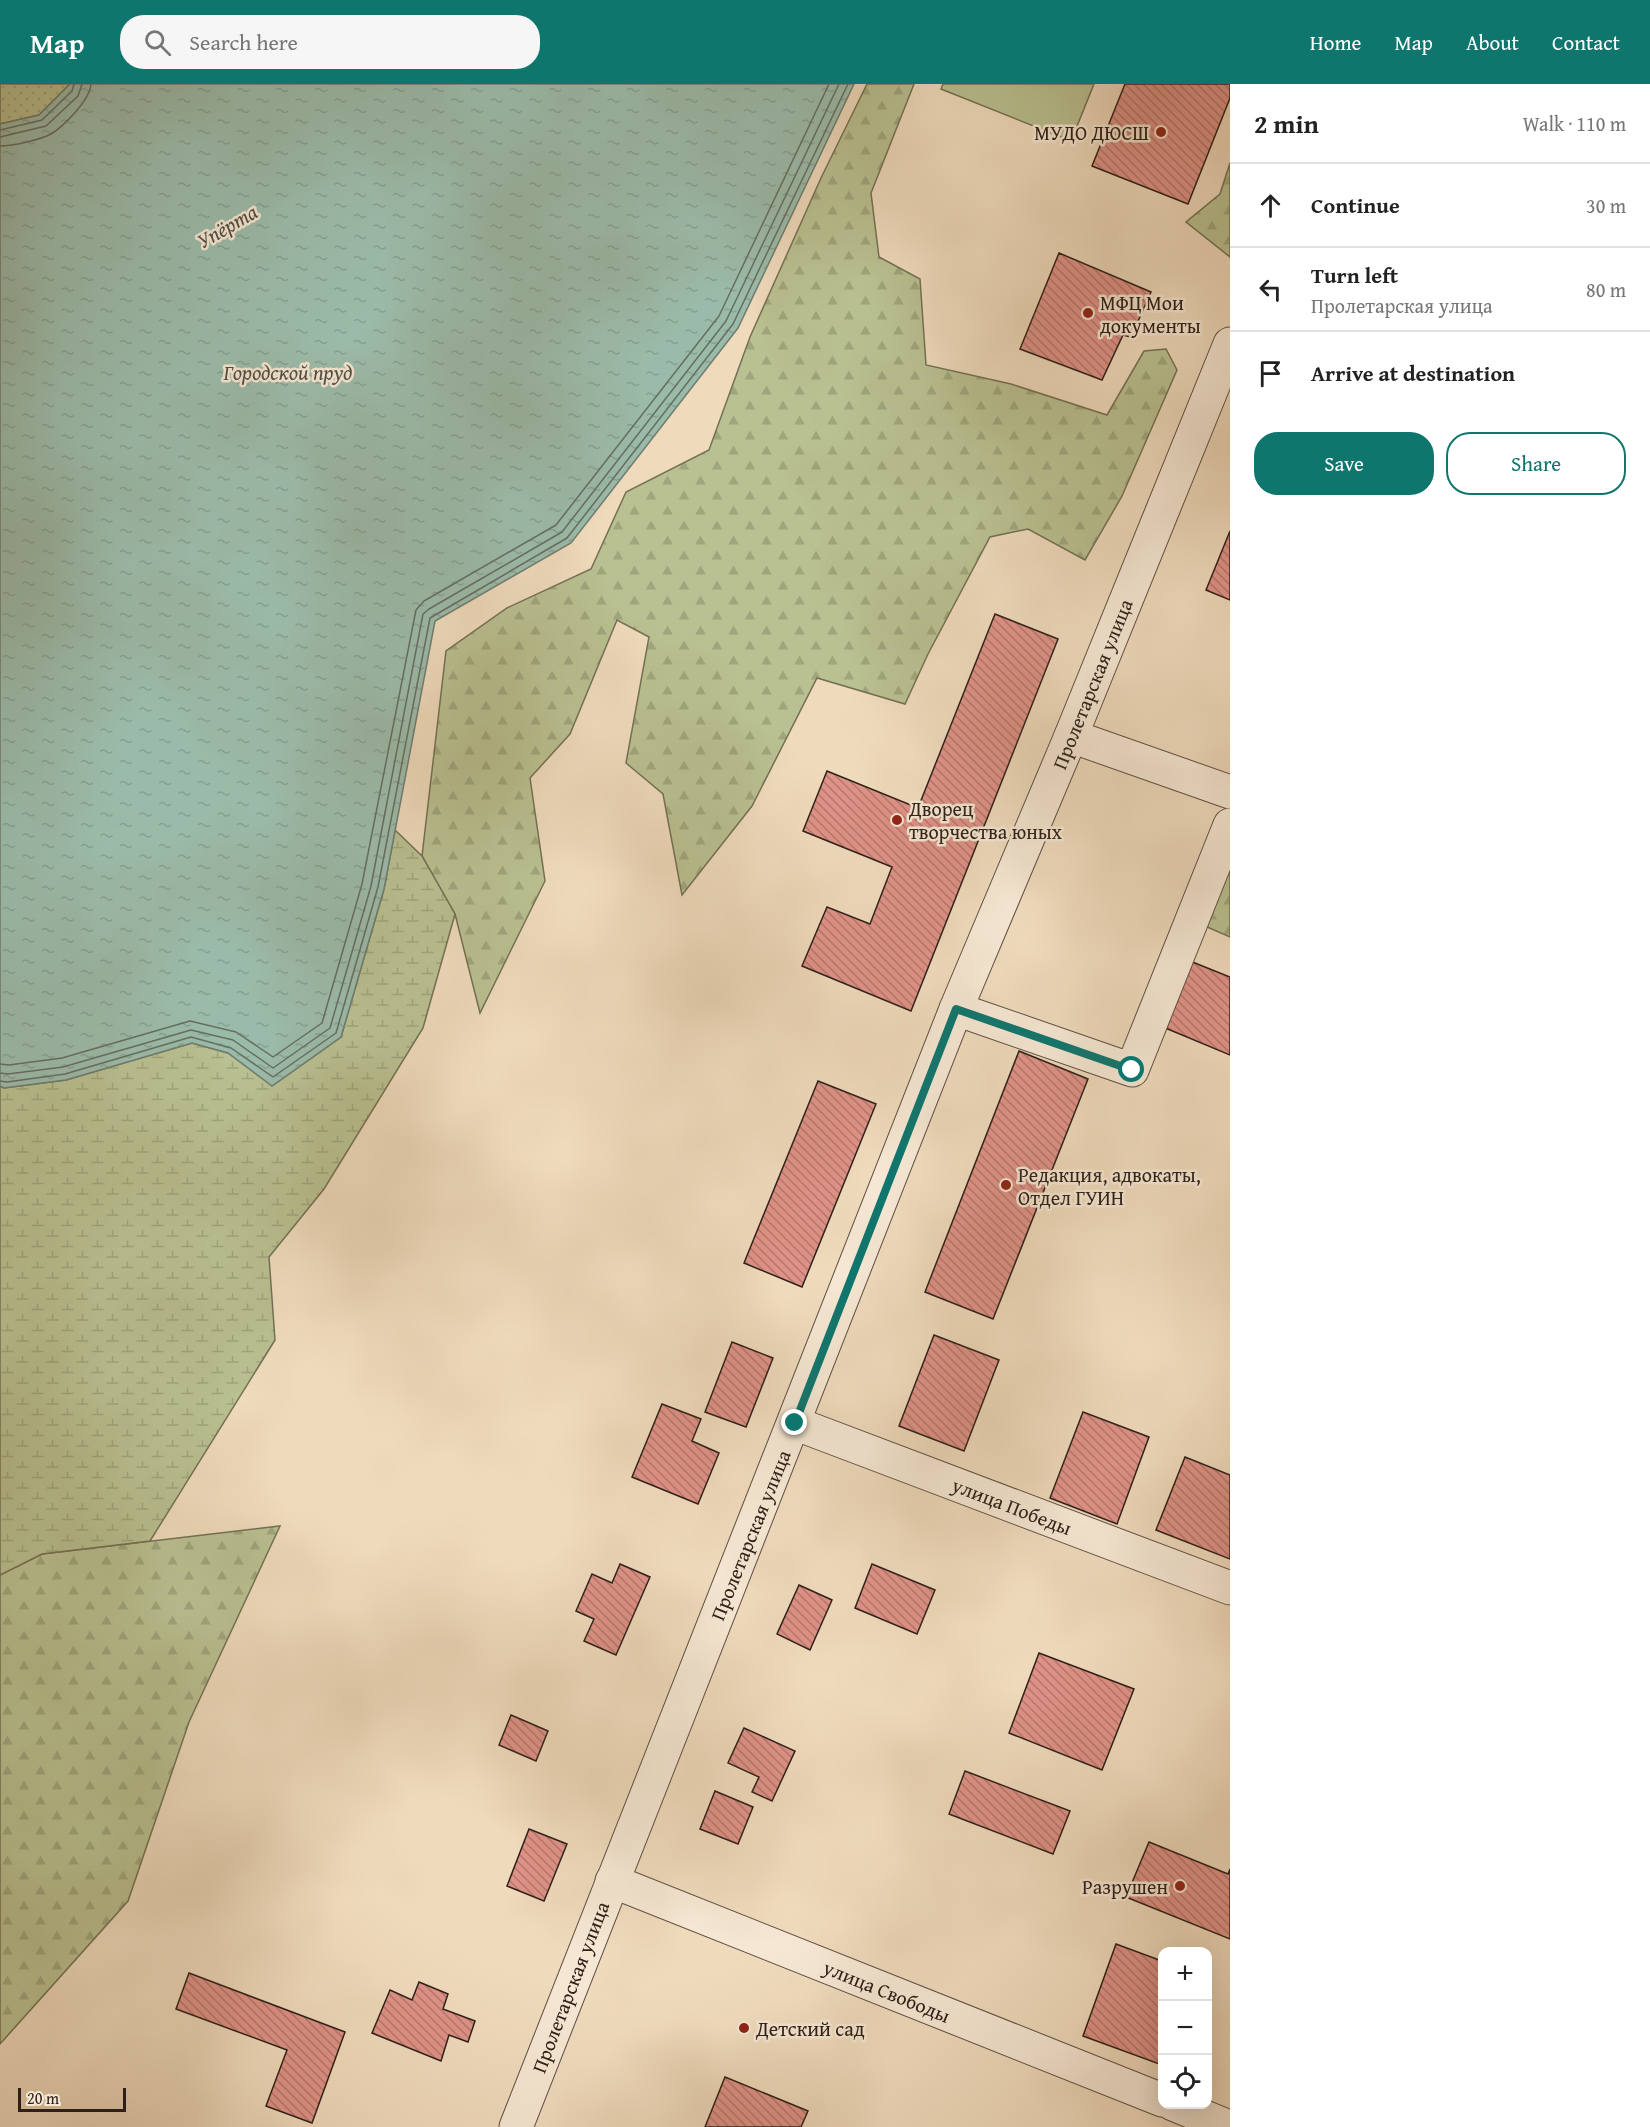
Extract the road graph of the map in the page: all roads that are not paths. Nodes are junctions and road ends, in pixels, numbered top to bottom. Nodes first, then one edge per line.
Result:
1 (1230, 344) edge
2 (1071, 736) junction
3 (1230, 792) edge
4 (1230, 825) edge
5 (956, 1009) junction
6 (795, 1423) junction
7 (1230, 1588) edge
8 (612, 1881) junction
9 (1158, 2098) edge
10 (1185, 2109) edge
11 (516, 2127) edge
12 (1229, 2127) edge

1 - 2 street, Пролетарская улица
2 - 3 street
2 - 5 street, Пролетарская улица
4 - 5 street
5 - 6 street, Пролетарская улица
6 - 7 street, улица Победы
6 - 8 street, Пролетарская улица
8 - 9 street, улица Свободы
8 - 11 street, Пролетарская улица
10 - 12 street

